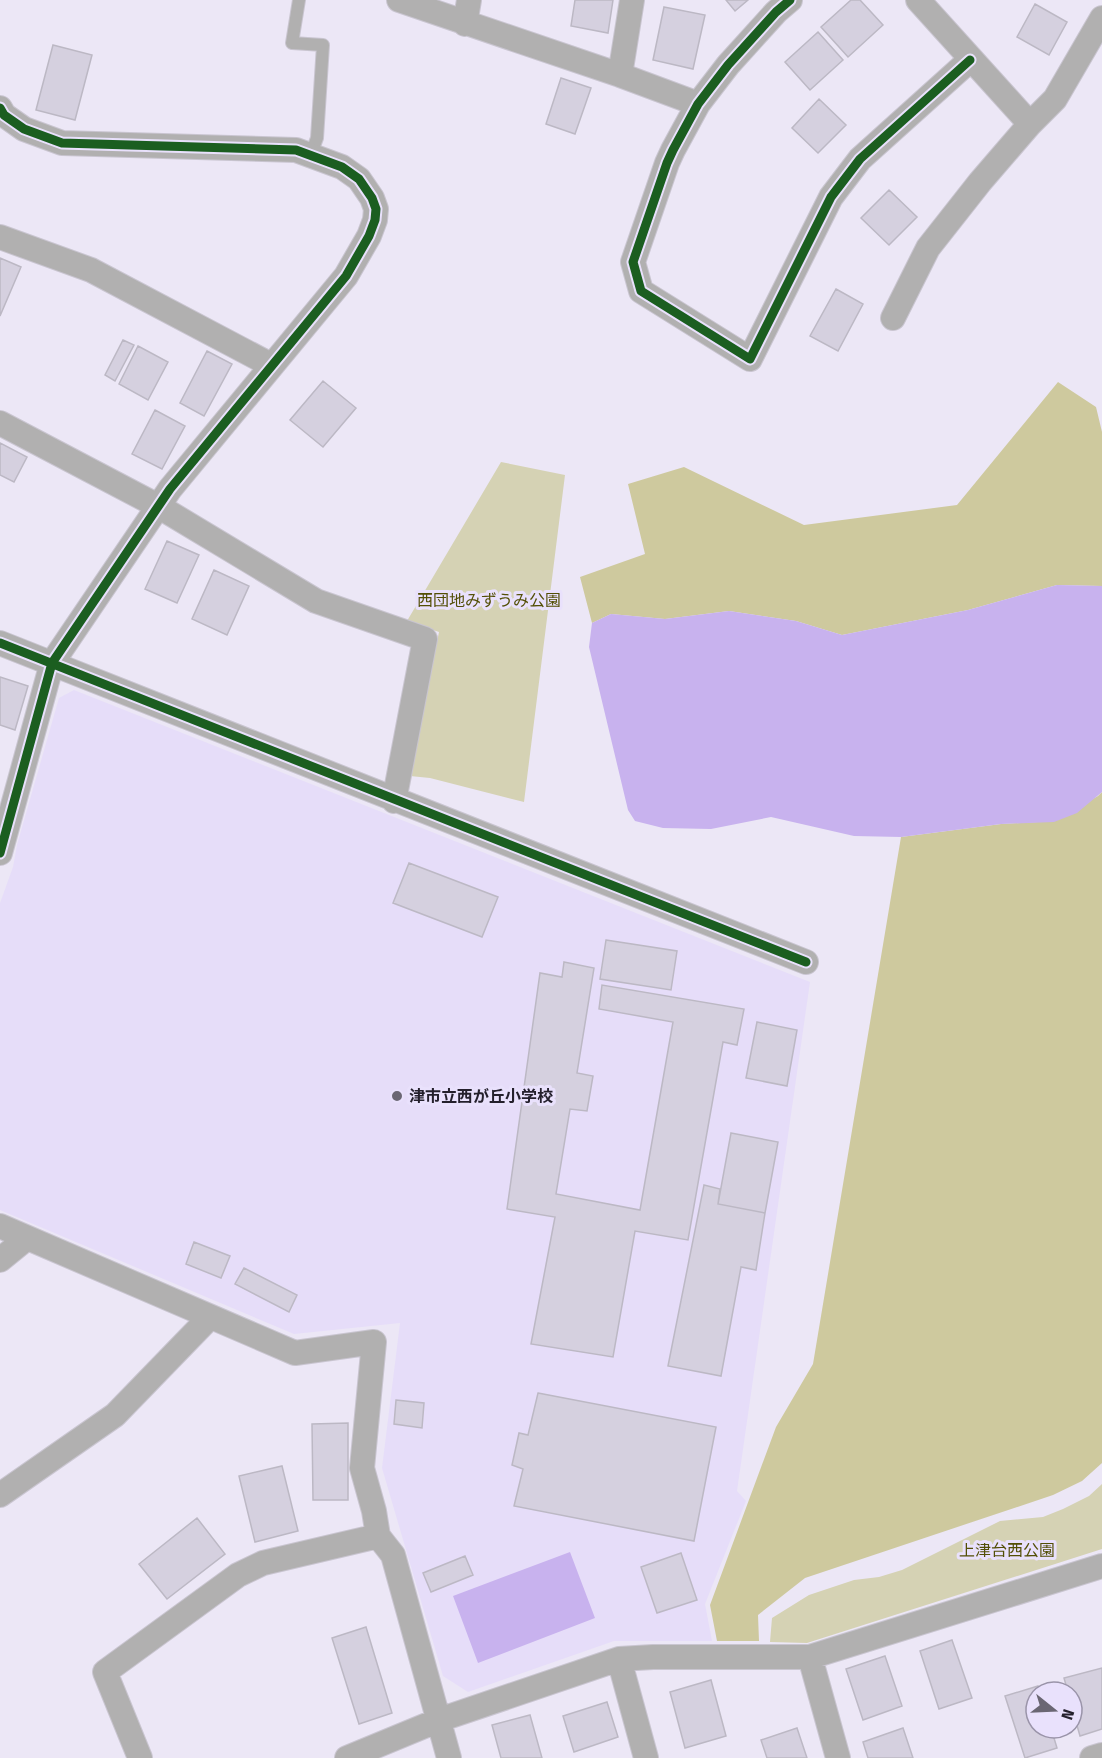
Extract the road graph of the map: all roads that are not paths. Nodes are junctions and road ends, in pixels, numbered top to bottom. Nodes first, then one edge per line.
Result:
1 (299, 0) edge
2 (399, 0) edge
3 (469, 0) edge
4 (632, 0) edge
5 (790, 0) edge
6 (918, 0) edge
7 (1102, 18) edge
8 (465, 24) junction
9 (970, 60) junction
10 (620, 75) junction
11 (698, 104) junction
12 (0, 108) edge
13 (1030, 124) junction
14 (311, 154) junction
15 (0, 237) edge
16 (893, 318) dead end
17 (271, 365) junction
18 (0, 423) edge
19 (158, 506) junction
20 (0, 643) edge
21 (52, 663) junction
22 (394, 801) junction
23 (0, 853) edge
24 (806, 962) dead end
25 (0, 1226) edge
26 (27, 1238) junction
27 (0, 1260) edge
28 (210, 1317) junction
29 (0, 1495) edge
30 (378, 1536) junction
31 (1102, 1566) edge
32 (810, 1657) junction
33 (619, 1659) junction
34 (439, 1720) junction
35 (1102, 1755) edge
36 (140, 1758) edge
37 (347, 1758) edge
38 (450, 1758) edge
39 (646, 1758) edge
40 (838, 1758) edge
41 (1092, 1758) edge

1 - 14 lane
2 - 8 street
3 - 8 street
4 - 10 street
5 - 11 street
6 - 9 street
7 - 13 street
8 - 10 street
9 - 11 street
9 - 13 street
10 - 11 street
12 - 14 street
13 - 16 street
14 - 17 street
15 - 17 street
17 - 19 street
18 - 19 street
19 - 21 street
19 - 22 street
20 - 21 street
21 - 22 street
21 - 23 street
22 - 24 street
25 - 26 street
26 - 27 street
26 - 28 street
28 - 29 street
28 - 30 street
30 - 34 street
30 - 36 street
31 - 32 street
32 - 33 street
32 - 40 street
33 - 34 street
33 - 39 street
34 - 37 street
34 - 38 street
35 - 41 street

